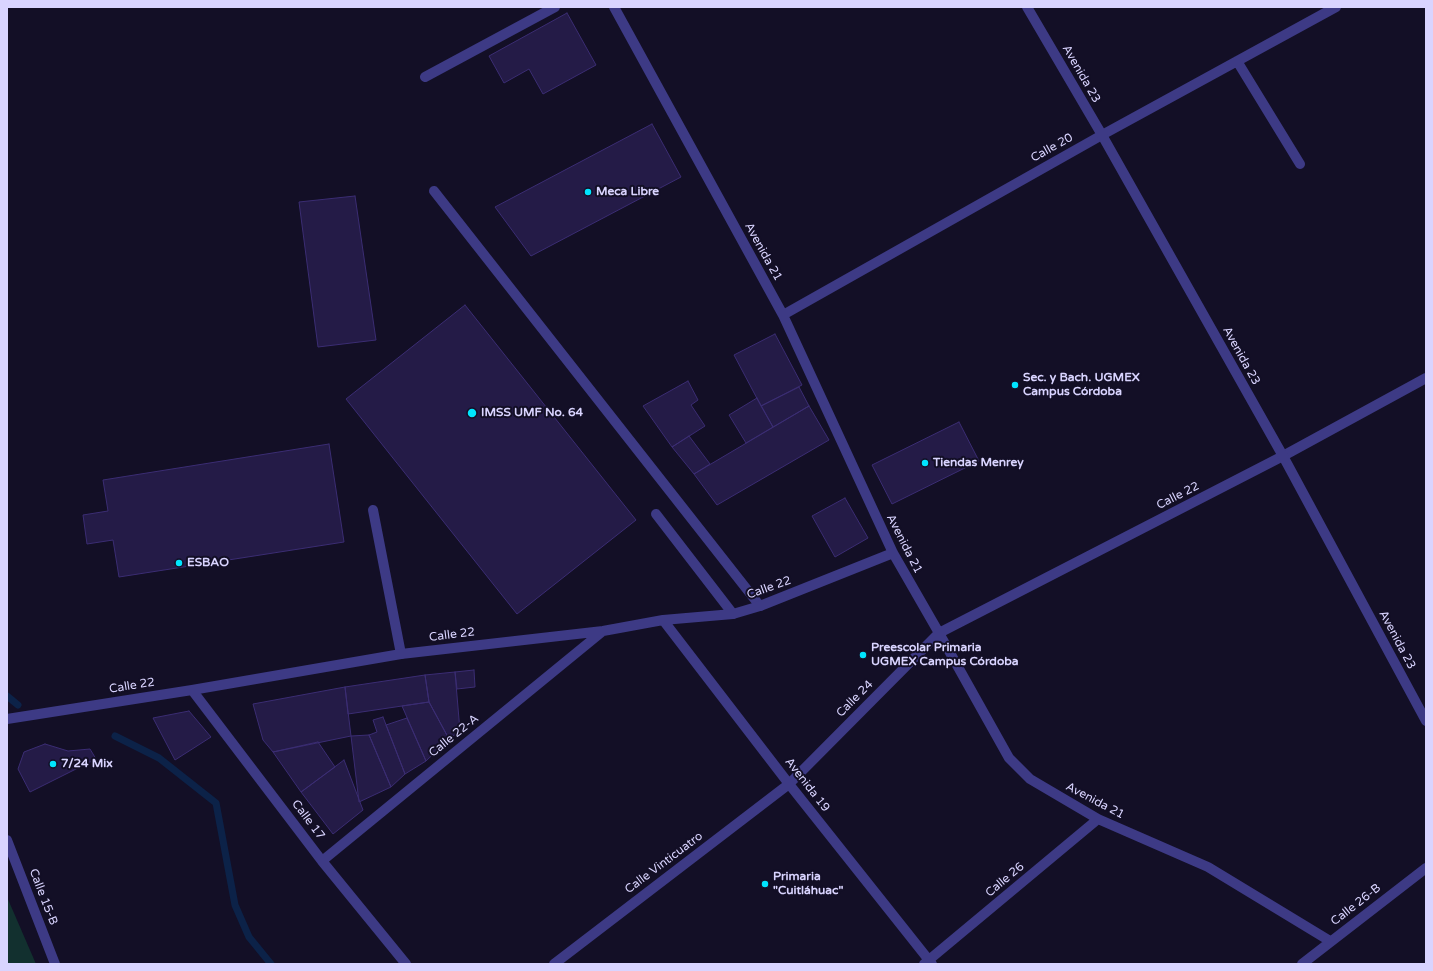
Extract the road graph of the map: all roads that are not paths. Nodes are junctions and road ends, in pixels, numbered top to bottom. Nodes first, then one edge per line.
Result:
1 (555, 7) edge
2 (614, 7) edge
3 (1027, 7) edge
4 (1336, 7) edge
5 (1237, 61) junction
6 (425, 77) dead end
7 (1102, 136) junction
8 (1300, 164) dead end
9 (434, 191) dead end
10 (783, 315) junction
11 (1426, 378) edge
12 (1283, 456) junction
13 (373, 510) dead end
14 (656, 514) dead end
15 (893, 553) junction
16 (760, 606) junction
17 (733, 614) junction
18 (663, 620) junction
19 (603, 631) junction
20 (939, 633) junction
21 (401, 654) junction
22 (192, 690) junction
23 (7, 719) edge
24 (1426, 721) edge
25 (789, 784) junction
26 (1098, 820) junction
27 (7, 840) edge
28 (322, 861) junction
29 (1426, 868) edge
30 (1330, 942) junction
31 (928, 963) edge
32 (55, 964) edge
33 (406, 964) edge
34 (554, 964) edge
35 (1302, 964) edge

1 - 6 street
2 - 10 street, Avenida 21
3 - 7 street, Avenida 23
4 - 5 street, Calle 20
5 - 7 street, Calle 20
5 - 8 street
7 - 10 street, Calle 20
7 - 12 street, Avenida 23
9 - 16 street
10 - 15 street, Avenida 21
11 - 12 street, Calle 22
12 - 20 street, Calle 22
12 - 24 street, Avenida 23
13 - 21 street
14 - 17 street
15 - 16 street, Calle 22
15 - 20 street, Avenida 21
16 - 17 street, Calle 22
17 - 18 street, Calle 22
18 - 19 street, Calle 22
18 - 25 street, Avenida 19
19 - 21 street, Calle 22
19 - 28 street, Calle 22-A
20 - 25 street, Calle 24
20 - 26 street, Avenida 21
21 - 22 street, Calle 22
22 - 23 street, Calle 22
22 - 28 street, Calle 17
25 - 31 street, Avenida 19
25 - 34 street, Calle Vinticuatro
26 - 30 street, Avenida 21
26 - 31 street, Calle 26
27 - 32 street, Calle 15-B
28 - 33 street, Calle 17
29 - 30 street, Calle 26-B
30 - 35 street, Calle 26-B

